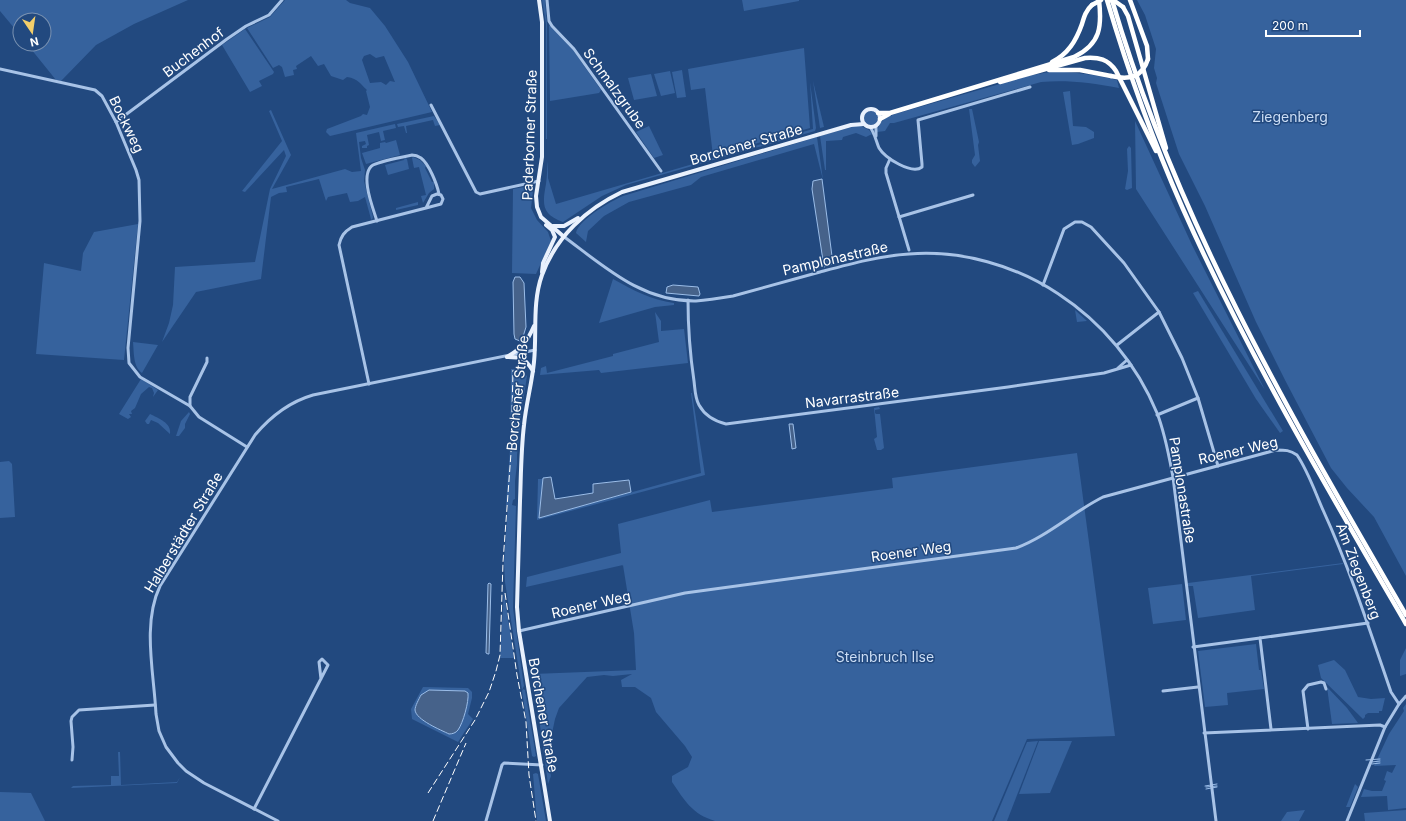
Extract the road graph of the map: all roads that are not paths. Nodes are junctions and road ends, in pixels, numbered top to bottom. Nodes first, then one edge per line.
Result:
1 (282, 0) edge
2 (539, 0) edge
3 (547, 0) edge
4 (1100, 0) edge
5 (1107, 0) edge
6 (1111, 0) edge
7 (1130, 0) edge
8 (0, 69) edge
9 (1037, 70) junction
10 (1030, 87) dead end
11 (431, 105) dead end
12 (878, 113) junction
13 (890, 113) junction
14 (862, 118) junction
15 (880, 119) junction
16 (116, 122) junction
17 (864, 124) junction
18 (851, 125) junction
19 (876, 126) junction
20 (870, 127) junction
21 (876, 138) junction
22 (1160, 156) junction
23 (890, 159) junction
24 (1170, 165) junction
25 (661, 171) dead end
26 (539, 181) junction
27 (439, 194) junction
28 (973, 195) dead end
29 (426, 208) junction
30 (584, 215) junction
31 (541, 217) junction
32 (899, 217) junction
33 (377, 221) junction
34 (553, 226) junction
35 (563, 236) junction
36 (909, 250) dead end
37 (542, 274) junction
38 (1044, 285) junction
39 (688, 300) junction
40 (1159, 312) junction
41 (535, 324) junction
42 (1117, 345) junction
43 (535, 350) junction
44 (507, 357) junction
45 (207, 358) dead end
46 (1127, 360) junction
47 (1131, 365) junction
48 (1118, 368) junction
49 (533, 372) junction
50 (369, 384) junction
51 (1198, 398) junction
52 (190, 406) junction
53 (1157, 415) junction
54 (247, 447) junction
55 (1292, 451) joint
56 (1218, 466) junction
57 (1173, 477) junction
58 (1406, 615) edge
59 (1368, 623) junction
60 (1406, 624) edge
61 (519, 631) junction
62 (1260, 638) junction
63 (1193, 647) junction
64 (321, 679) junction
65 (1198, 687) junction
66 (1326, 689) dead end
67 (1163, 691) dead end
68 (1406, 696) edge
69 (1399, 704) junction
70 (155, 705) junction
71 (1385, 727) junction
72 (1271, 729) junction
73 (1308, 729) junction
74 (1204, 733) junction
75 (72, 760) dead end
76 (542, 765) junction
77 (254, 809) junction
78 (278, 821) edge
79 (486, 821) edge
80 (550, 821) edge
81 (1216, 821) edge
82 (1347, 821) edge

1 - 16 street, Buchenhof
2 - 26 main road, Paderborner Straße
3 - 25 street, Schmalzgrube
4 - 9 highway, bridge
4 - 9 highway
5 - 22 highway
6 - 24 highway
6 - 24 highway, bridge
7 - 9 highway, bridge
8 - 16 street, Bockweg
9 - 13 highway
9 - 22 highway
10 - 23 street
11 - 26 street
12 - 13 highway
12 - 14 main road
12 - 15 main road
13 - 15 highway
14 - 17 main road
14 - 18 main road, Borchener Straße
15 - 19 main road
16 - 52 street, Bockweg
17 - 18 main road, Borchener Straße
17 - 20 main road
18 - 30 main road, Borchener Straße
19 - 20 main road
19 - 21 street
20 - 21 street
21 - 23 street
22 - 60 highway
23 - 32 street
24 - 58 highway
26 - 31 main road, Paderborner Straße
27 - 29 street
27 - 29 street
27 - 33 street
28 - 32 street
29 - 33 street
30 - 34 main road
30 - 35 main road, Borchener Straße
31 - 34 main road, Paderborner Straße
31 - 37 main road
32 - 36 street
33 - 50 street
34 - 35 main road, Paderborner Straße
35 - 37 main road, Borchener Straße
35 - 39 street, Pamplonastraße
37 - 41 main road, Borchener Straße
38 - 39 street, Pamplonastraße
38 - 40 street
38 - 42 street, Pamplonastraße
39 - 48 street, Navarrastraße
40 - 42 street
40 - 51 street
41 - 43 main road, Borchener Straße
41 - 44 main road
42 - 46 street, Pamplonastraße
43 - 44 street, Halberstädter Straße
43 - 49 main road, Borchener Straße
44 - 49 main road
44 - 50 street, Halberstädter Straße
45 - 52 street
46 - 47 street, Pamplonastraße
46 - 48 street, Navarrastraße
47 - 48 street, Navarrastraße
47 - 53 street, Pamplonastraße
49 - 61 main road, Borchener Straße
50 - 54 street, Halberstädter Straße
51 - 53 street
51 - 56 street
52 - 54 street
53 - 57 street, Pamplonastraße
54 - 70 street, Halberstädter Straße
55 - 56 street, Roener Weg
55 - 59 street, Am Ziegenberg
56 - 57 street, Roener Weg
57 - 61 street, Roener Weg
57 - 63 street, Pamplonastraße
59 - 62 street
59 - 69 street, Am Ziegenberg
61 - 76 main road, Borchener Straße
62 - 63 street
62 - 72 street
63 - 65 street, Pamplonastraße
64 - 64 street
64 - 77 street
65 - 67 street
65 - 74 street, Pamplonastraße
66 - 73 street
68 - 69 street
69 - 71 street
70 - 75 street
70 - 77 street, Halberstädter Straße
71 - 73 street
71 - 82 street
72 - 73 street
72 - 74 street
74 - 81 street, Pamplonastraße
76 - 79 street
76 - 80 main road, Borchener Straße
77 - 78 street, Halberstädter Straße

